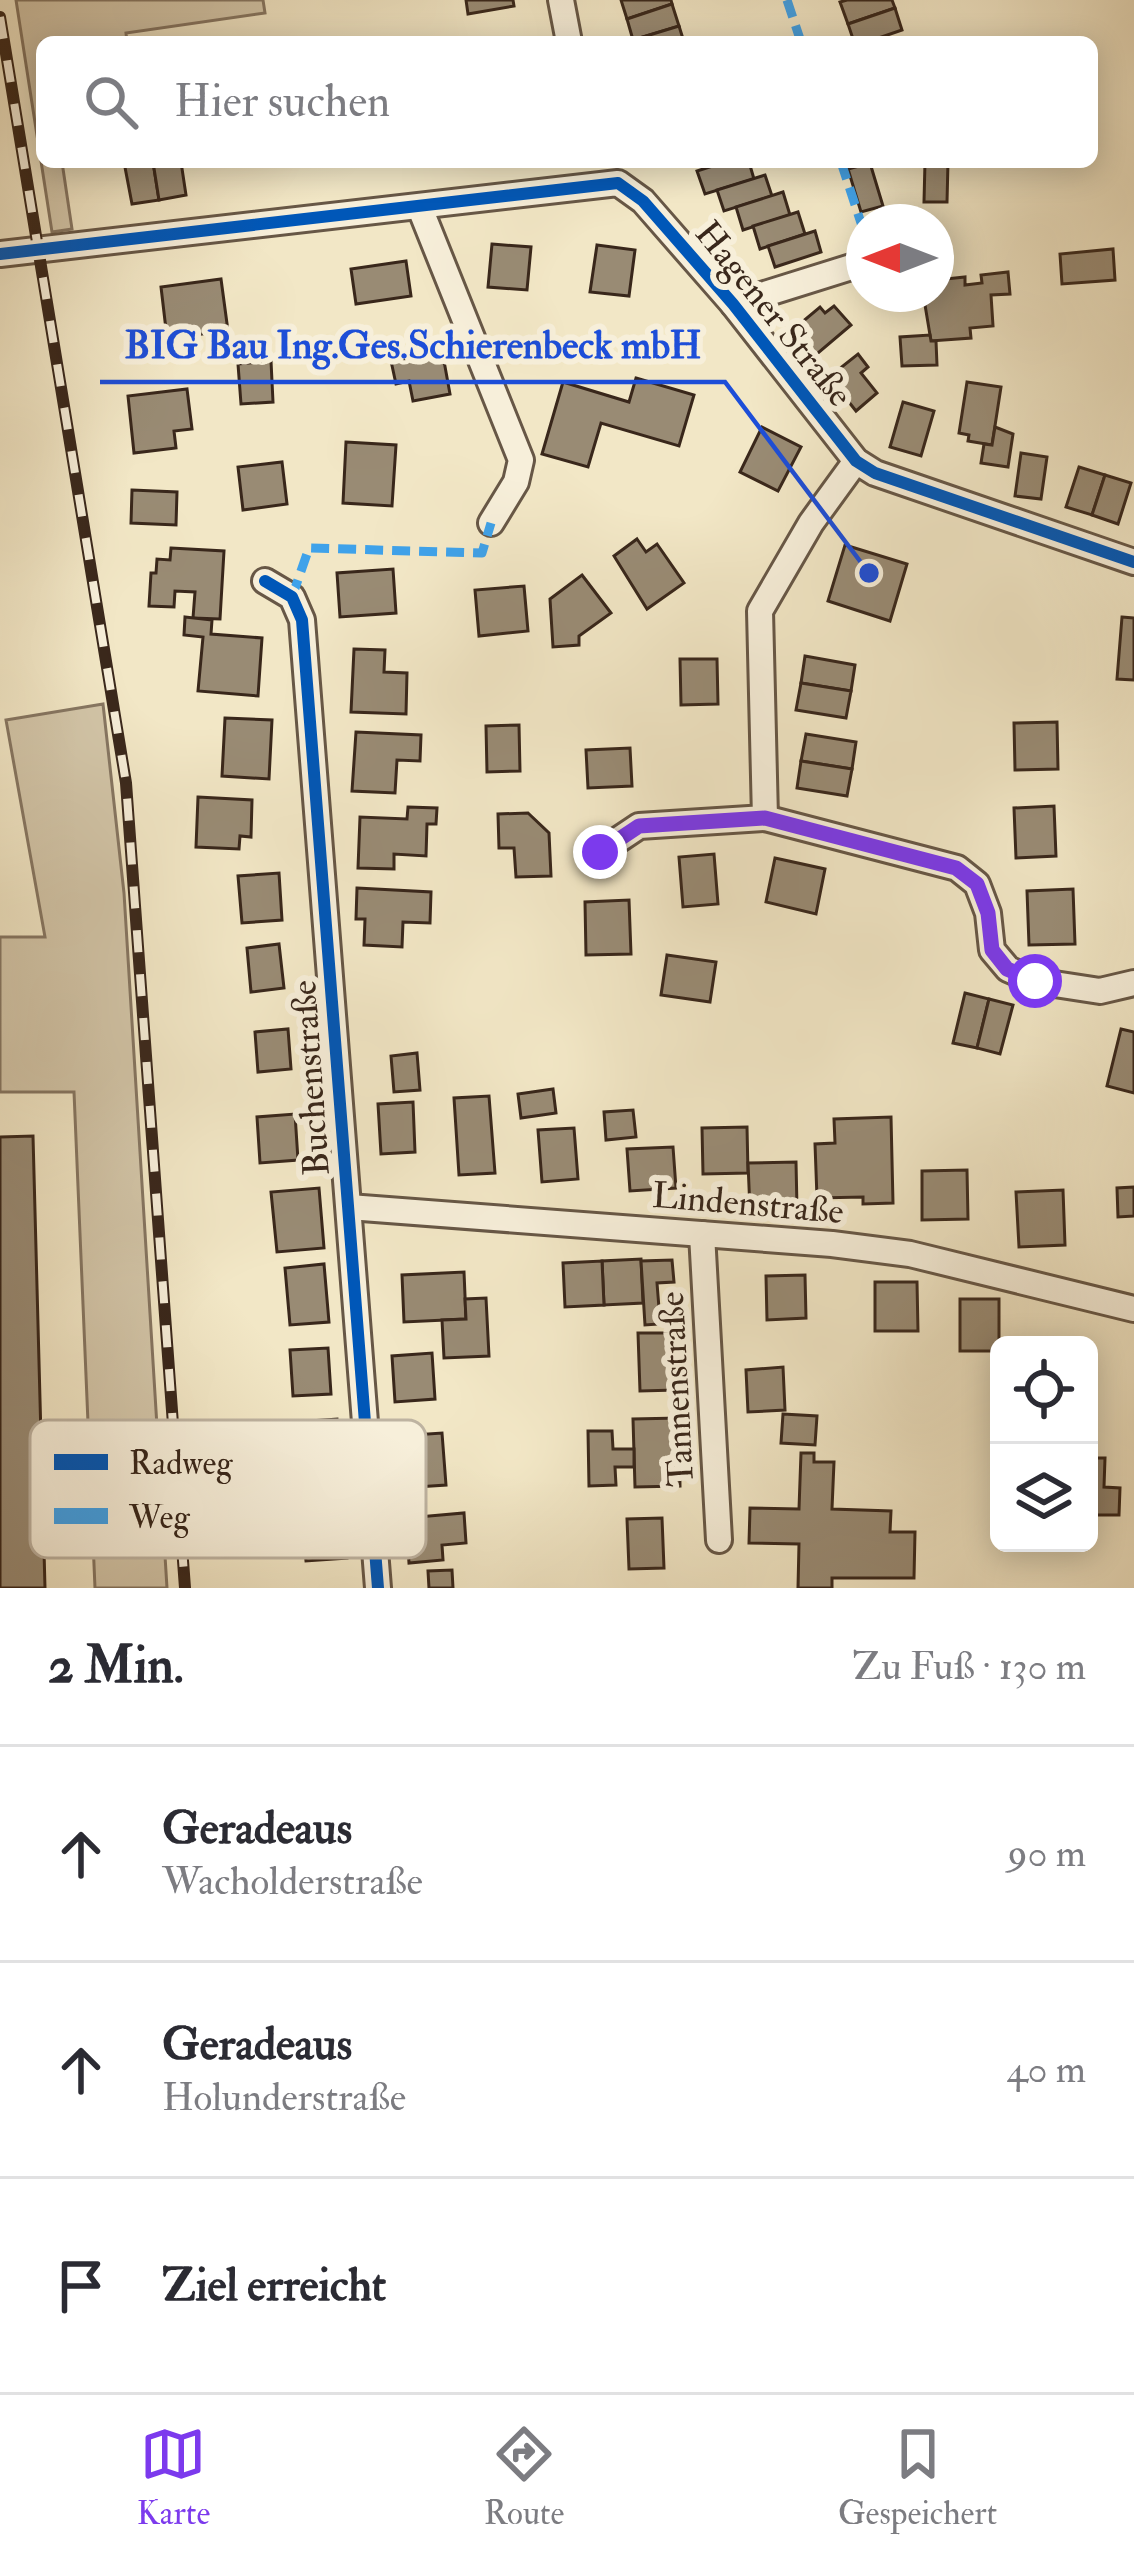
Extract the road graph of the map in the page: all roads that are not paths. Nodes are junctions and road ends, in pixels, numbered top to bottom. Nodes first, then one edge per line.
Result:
1 (561, 0) edge
2 (568, 36) edge
3 (592, 173) edge
4 (420, 208) junction
5 (0, 254) edge
6 (846, 269) edge
7 (733, 304) junction
8 (856, 461) junction
9 (491, 523) dead end
10 (1134, 562) edge
11 (265, 581) dead end
12 (765, 818) junction
13 (600, 852) dead end
14 (1134, 983) edge
15 (349, 1207) junction
16 (702, 1234) junction
17 (1134, 1310) edge
18 (365, 1420) edge
19 (719, 1540) dead end
20 (376, 1558) edge
21 (378, 1588) edge

1 - 2 street
3 - 4 street, Hagener Straße
3 - 7 street, Hagener Straße
4 - 5 street, Hagener Straße
4 - 9 street
6 - 7 street
7 - 8 street, Hagener Straße
8 - 10 street, Hagener Straße
8 - 12 street
11 - 15 street, Buchenstraße
12 - 13 street
12 - 14 street
15 - 16 street, Lindenstraße
15 - 18 street, Buchenstraße
16 - 17 street, Lindenstraße
16 - 19 street, Tannenstraße
20 - 21 street, Buchenstraße

